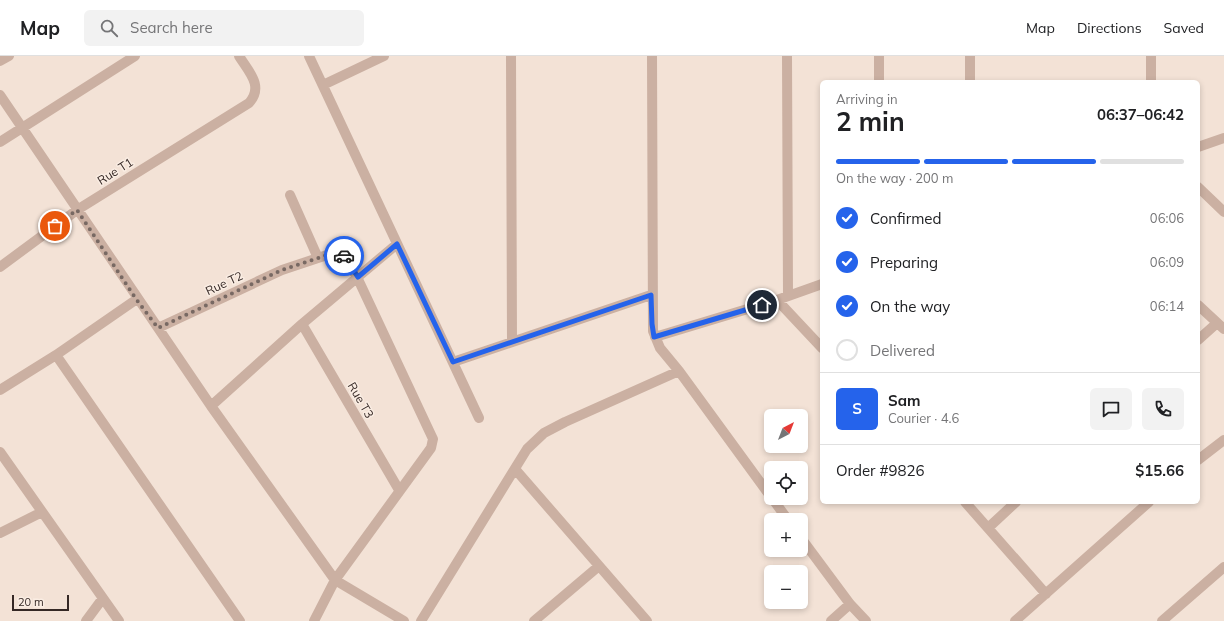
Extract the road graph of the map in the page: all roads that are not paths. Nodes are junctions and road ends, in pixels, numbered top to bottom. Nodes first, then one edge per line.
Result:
1 (9, 56) edge
2 (135, 56) edge
3 (239, 56) edge
4 (309, 56) edge
5 (384, 56) edge
6 (511, 56) edge
7 (652, 56) edge
8 (787, 56) edge
9 (879, 56) edge
10 (970, 56) edge
11 (1151, 56) edge
12 (0, 62) edge
13 (879, 80) edge
14 (970, 80) edge
15 (1151, 80) edge
16 (322, 85) junction
17 (0, 95) edge
18 (22, 128) junction
19 (1224, 138) edge
20 (0, 142) edge
21 (1200, 146) edge
22 (1200, 189) edge
23 (290, 195) dead end
24 (77, 210) junction
25 (1224, 212) edge
26 (397, 244) junction
27 (318, 258) junction
28 (0, 267) edge
29 (358, 277) junction
30 (820, 285) edge
31 (651, 295) junction
32 (788, 296) junction
33 (136, 299) junction
34 (777, 300) junction
35 (1200, 306) edge
36 (302, 324) junction
37 (1220, 326) edge
38 (158, 328) junction
39 (654, 337) junction
40 (1200, 339) edge
41 (512, 342) junction
42 (820, 346) edge
43 (56, 355) junction
44 (453, 362) junction
45 (679, 371) junction
46 (0, 390) edge
47 (211, 406) junction
48 (480, 418) dead end
49 (1224, 440) edge
50 (0, 452) edge
51 (1200, 458) edge
52 (515, 469) junction
53 (764, 486) edge
54 (399, 490) junction
55 (967, 504) edge
56 (1014, 504) edge
57 (1147, 504) edge
58 (42, 512) junction
59 (988, 528) junction
60 (0, 532) edge
61 (808, 547) edge
62 (599, 566) junction
63 (1224, 567) edge
64 (335, 580) junction
65 (1046, 594) junction
66 (103, 598) junction
67 (850, 604) junction
68 (86, 621) edge
69 (119, 621) edge
70 (240, 621) edge
71 (314, 621) edge
72 (404, 621) edge
73 (421, 621) edge
74 (534, 621) edge
75 (647, 621) edge
76 (831, 621) edge
77 (866, 621) edge
78 (1015, 621) edge
79 (1162, 621) edge

1 - 12 street
2 - 18 street
3 - 24 street, Rue T1
4 - 16 street
5 - 16 street
6 - 41 street
7 - 31 street
8 - 32 street
9 - 13 street
10 - 14 street
11 - 15 street
16 - 26 street
17 - 18 street
18 - 20 street
18 - 24 street
19 - 21 street
22 - 25 street
23 - 27 street
24 - 28 street, Rue T1
24 - 33 street
26 - 29 street
26 - 44 street
27 - 29 street, Rue T2
27 - 38 street, Rue T2
29 - 36 street
29 - 54 street
30 - 32 street
31 - 39 street
31 - 41 street
32 - 34 street
33 - 38 street
33 - 43 street
34 - 39 street
34 - 42 street
35 - 37 street
36 - 47 street
36 - 54 street, Rue T3
37 - 40 street
38 - 47 street
39 - 45 street
41 - 44 street
43 - 46 street
43 - 70 street
44 - 48 street
45 - 52 street
45 - 53 street
47 - 64 street
49 - 51 street
50 - 58 street
52 - 62 street
52 - 73 street
54 - 64 street
55 - 59 street
56 - 59 street
57 - 65 street
58 - 60 street
58 - 66 street
59 - 65 street
61 - 67 street
62 - 74 street
62 - 75 street
63 - 79 street
64 - 71 street
64 - 72 street
65 - 78 street
66 - 68 street
66 - 69 street
67 - 76 street
67 - 77 street

